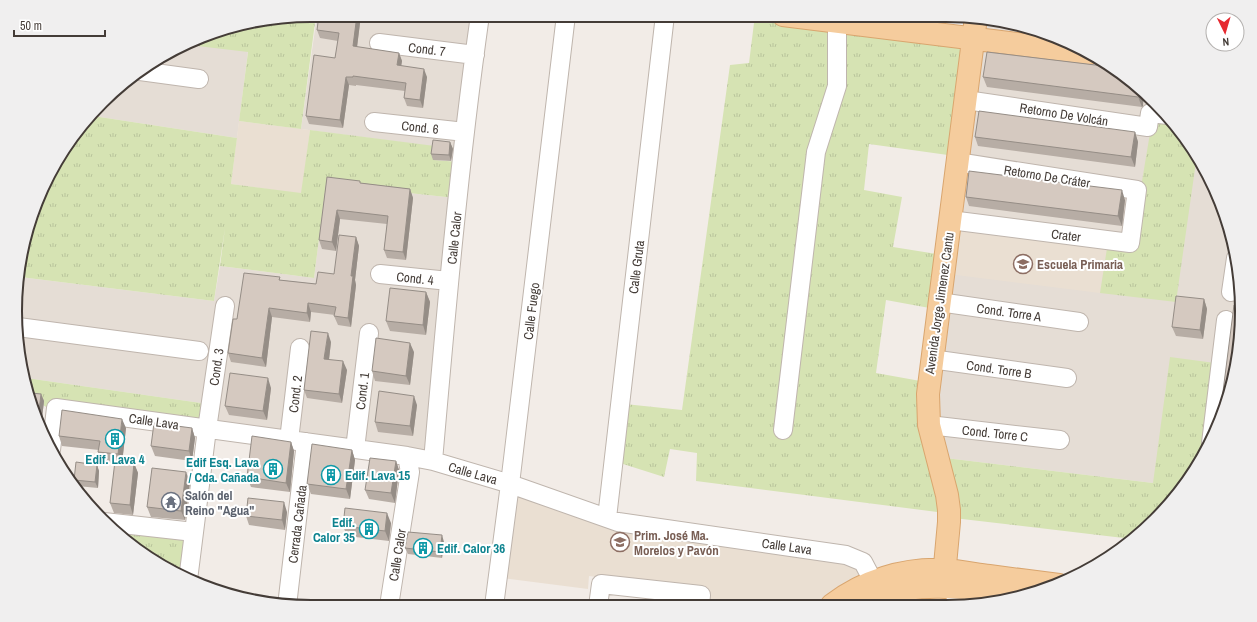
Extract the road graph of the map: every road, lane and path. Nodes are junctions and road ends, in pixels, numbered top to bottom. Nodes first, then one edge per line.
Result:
1 (479, 22) edge
2 (565, 22) edge
3 (665, 22) edge
4 (837, 22) joint
5 (903, 23) edge
6 (975, 24) edge
7 (974, 40) junction
8 (379, 43) dead end
9 (1072, 51) edge
10 (475, 55) junction
11 (147, 73) edge
12 (199, 79) dead end
13 (966, 100) junction
14 (1157, 114) edge
15 (374, 122) dead end
16 (465, 132) junction
17 (957, 162) junction
18 (1137, 190) joint
19 (950, 220) junction
20 (380, 274) dead end
21 (1233, 275) edge
22 (449, 281) junction
23 (1230, 292) dead end
24 (939, 302) junction
25 (225, 306) dead end
26 (1226, 320) dead end
27 (1079, 322) dead end
28 (23, 328) edge
29 (369, 332) dead end
30 (300, 348) dead end
31 (199, 351) dead end
32 (931, 359) junction
33 (1067, 378) dead end
34 (1214, 420) edge
35 (929, 425) junction
36 (207, 429) junction
37 (783, 430) dead end
38 (52, 439) edge
39 (1060, 440) dead end
40 (298, 441) junction
41 (355, 449) junction
42 (407, 456) junction
43 (433, 461) junction
44 (510, 484) junction
45 (607, 518) junction
46 (115, 523) edge
47 (194, 532) junction
48 (189, 573) edge
49 (873, 581) junction
50 (1040, 585) edge
51 (949, 587) edge
52 (1005, 593) edge
53 (287, 599) edge
54 (390, 600) edge
55 (495, 600) edge
56 (599, 600) edge
57 (700, 600) edge
58 (842, 600) edge
59 (873, 600) edge

1 - 10 street, Calle Calor
2 - 44 street, Calle Fuego
3 - 45 street, Calle Gruta
4 - 5 main road
4 - 37 street
5 - 7 main road
6 - 7 main road, Avenida Jorge Jimenez Cantu
7 - 9 main road
7 - 13 main road, Avenida Jorge Jimenez Cantu
8 - 10 street, Cond. 7
10 - 16 street, Calle Calor
11 - 12 street
13 - 14 street, Retorno De Volcán
13 - 17 main road, Avenida Jorge Jimenez Cantu
15 - 16 street, Cond. 6
16 - 22 street, Calle Calor
17 - 18 street, Retorno De Cráter
17 - 19 main road, Avenida Jorge Jimenez Cantu
18 - 19 street, Crater
19 - 24 main road, Avenida Jorge Jimenez Cantu
20 - 22 street, Cond. 4
21 - 23 street
22 - 43 street, Calle Calor
24 - 27 street, Cond. Torre A
24 - 32 main road, Avenida Jorge Jimenez Cantu
25 - 36 street, Cond. 3
26 - 34 street
28 - 31 street
29 - 41 street, Cond. 1
30 - 40 street, Cond. 2
32 - 33 street, Cond. Torre B
32 - 35 main road, Avenida Jorge Jimenez Cantu
35 - 39 street, Cond. Torre C
35 - 51 main road, Avenida Jorge Jimenez Cantu
36 - 38 street, Calle Lava
36 - 40 street, Calle Lava
36 - 47 street, Cond. 3
40 - 41 street, Calle Lava
40 - 53 street, Cerrada Cañada
41 - 42 street, Calle Lava
42 - 43 street, Calle Lava
42 - 54 street, Calle Calor
43 - 44 street, Calle Lava
44 - 45 street, Calle Lava
44 - 55 street, Calle Fuego
45 - 49 street, Calle Lava
46 - 47 street
47 - 48 street, Cond. 3
49 - 51 main road
49 - 58 main road
50 - 51 main road
51 - 52 main road
51 - 59 main road
56 - 57 street

